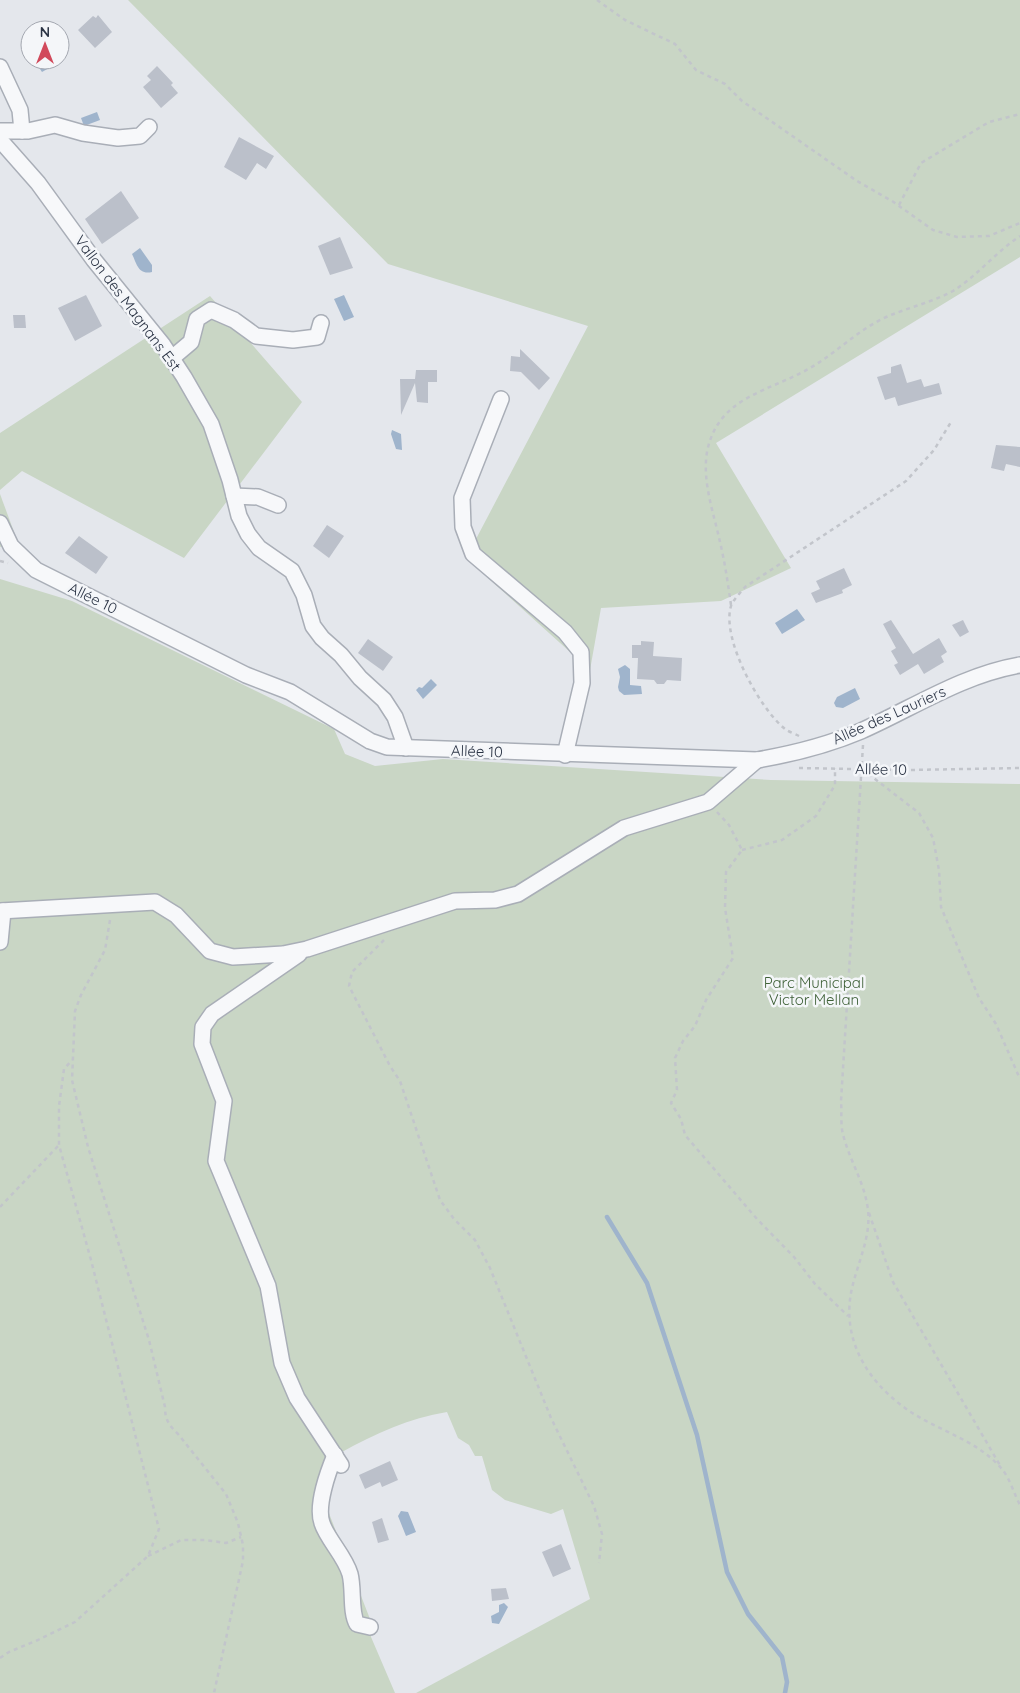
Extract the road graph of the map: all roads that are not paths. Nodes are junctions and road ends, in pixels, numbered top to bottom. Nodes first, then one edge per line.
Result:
1 (0, 67) edge
2 (149, 127) dead end
3 (0, 130) edge
4 (22, 131) junction
5 (0, 140) edge
6 (321, 323) dead end
7 (172, 358) junction
8 (501, 399) dead end
9 (234, 496) junction
10 (278, 505) dead end
11 (0, 523) edge
12 (1020, 666) edge
13 (406, 748) junction
14 (565, 755) junction
15 (757, 760) junction
16 (1, 912) edge
17 (0, 942) edge
18 (307, 949) junction
19 (370, 1627) dead end

1 - 4 street
2 - 4 street
3 - 4 street
5 - 7 street, Vallon des Magnans Est
6 - 7 street
7 - 9 street, Vallon des Magnans Est
8 - 14 street
9 - 10 street
9 - 13 street, Vallon des Magnans Est
11 - 13 street, Allée 10
12 - 15 street, Allée des Lauriers
13 - 14 street, Allée 10
14 - 15 street, Allée 10
15 - 18 street
16 - 17 street
16 - 18 street
18 - 19 street

